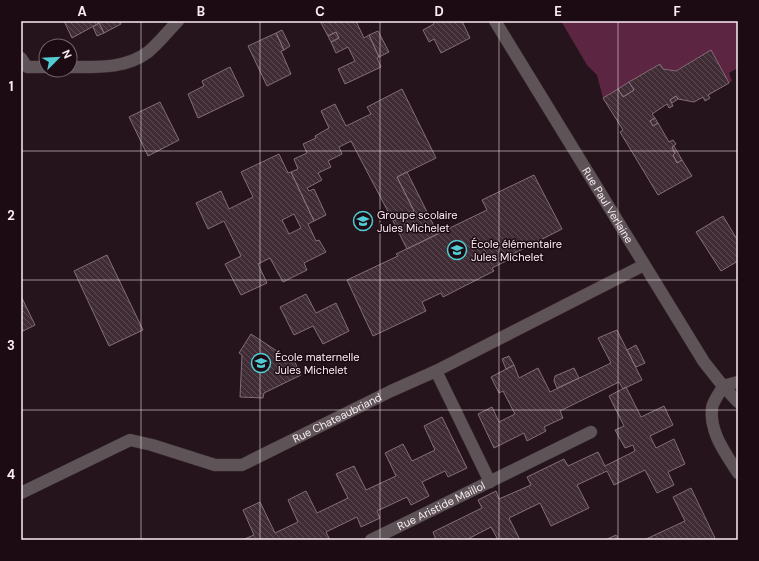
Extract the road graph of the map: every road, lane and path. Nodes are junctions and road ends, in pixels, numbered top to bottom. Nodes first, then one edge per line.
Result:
1 (178, 21) edge
2 (495, 21) edge
3 (21, 58) edge
4 (38, 67) edge
5 (78, 67) edge
6 (644, 265) junction
7 (436, 371) junction
8 (738, 382) edge
9 (723, 386) junction
10 (738, 402) edge
11 (591, 432) dead end
12 (738, 474) edge
13 (490, 482) junction
14 (21, 493) edge
15 (371, 540) edge

1 - 5 street
2 - 6 street, Rue Paul Verlaine
3 - 4 street
6 - 7 street, Rue Chateaubriand
6 - 9 street, Rue Paul Verlaine
7 - 13 street, Rue Aristide Maillol
7 - 14 street, Rue Chateaubriand
8 - 9 street
9 - 10 street, Rue Paul Verlaine
9 - 12 street
11 - 13 street, Rue Aristide Maillol
13 - 15 street, Rue Aristide Maillol

